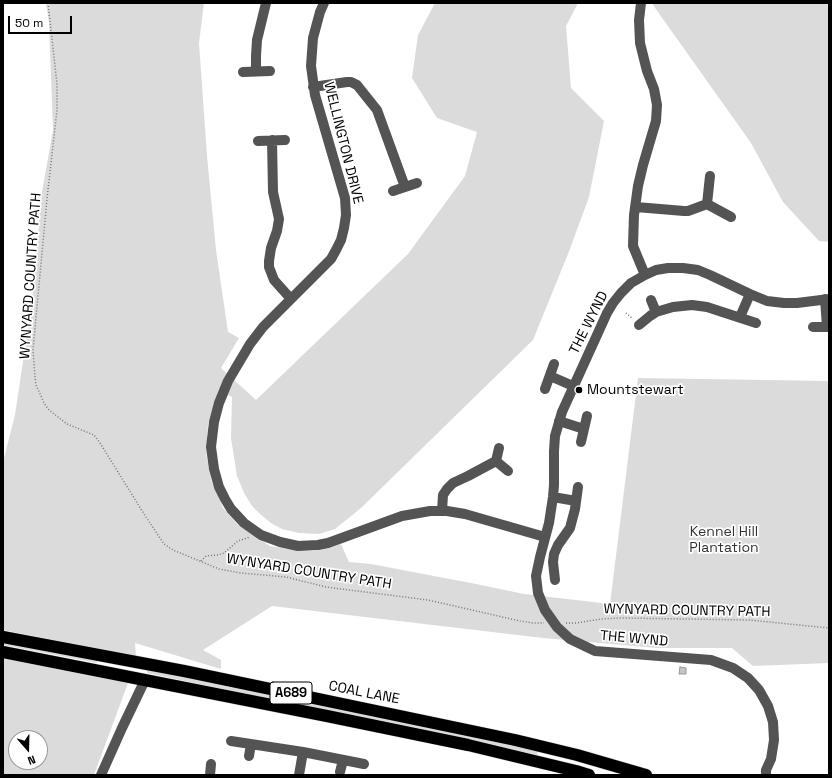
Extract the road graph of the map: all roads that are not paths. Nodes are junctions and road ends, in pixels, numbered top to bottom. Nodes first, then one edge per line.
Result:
1 (266, 3) edge
2 (324, 3) edge
3 (641, 3) edge
4 (256, 71) junction
5 (270, 71) dead end
6 (243, 72) dead end
7 (313, 88) junction
8 (272, 140) junction
9 (285, 140) dead end
10 (258, 141) dead end
11 (710, 176) dead end
12 (417, 183) dead end
13 (405, 187) junction
14 (393, 191) dead end
15 (708, 204) junction
16 (636, 207) junction
17 (731, 217) dead end
18 (645, 275) junction
19 (750, 294) junction
20 (291, 298) junction
21 (827, 299) edge
22 (651, 300) dead end
23 (656, 312) junction
24 (740, 317) junction
25 (756, 323) dead end
26 (639, 325) dead end
27 (813, 327) dead end
28 (828, 327) edge
29 (554, 364) dead end
30 (550, 376) junction
31 (573, 386) junction
32 (545, 389) dead end
33 (587, 416) dead end
34 (559, 421) junction
35 (584, 429) junction
36 (580, 442) dead end
37 (499, 448) dead end
38 (496, 461) junction
39 (508, 471) dead end
40 (578, 487) dead end
41 (553, 497) junction
42 (576, 501) junction
43 (442, 511) junction
44 (545, 537) junction
45 (555, 580) dead end
46 (3, 637) edge
47 (3, 652) edge
48 (145, 680) junction
49 (231, 741) dead end
50 (251, 744) junction
51 (303, 752) junction
52 (249, 756) dead end
53 (342, 760) junction
54 (211, 764) dead end
55 (364, 764) dead end
56 (340, 772) dead end
57 (764, 773) edge
58 (101, 775) edge
59 (210, 775) edge
60 (299, 775) edge
61 (589, 775) edge
62 (646, 775) edge

1 - 4 street
2 - 7 street, WELLINGTON DRIVE
3 - 16 street
4 - 5 street
4 - 6 street
7 - 13 street
7 - 20 street, WELLINGTON DRIVE
8 - 9 street
8 - 10 street
8 - 20 street
11 - 15 street
12 - 13 street
13 - 14 street
15 - 16 street
15 - 17 street
16 - 18 street
18 - 19 street, THE WYND
18 - 31 street, THE WYND
19 - 21 street, THE WYND
19 - 24 street
20 - 43 street, WELLINGTON DRIVE
21 - 28 street, THE WYND
22 - 23 street
23 - 24 street
23 - 26 street
24 - 25 street
27 - 28 street, THE WYND
29 - 30 street, THE WYND
30 - 31 street
30 - 32 street, THE WYND
31 - 34 street, THE WYND
33 - 35 street
34 - 35 street
34 - 41 street, THE WYND
35 - 36 street
37 - 38 street
38 - 39 street
38 - 43 street
40 - 42 street
41 - 42 street
41 - 44 street, THE WYND
42 - 45 street
43 - 44 street, WELLINGTON DRIVE
44 - 57 street, THE WYND
46 - 62 highway, COAL LANE / A689
47 - 48 highway, A689
48 - 58 street
48 - 61 highway, A689
49 - 50 street
50 - 51 street
50 - 52 street
51 - 53 street
51 - 60 street
53 - 55 street
53 - 56 street
54 - 59 street

